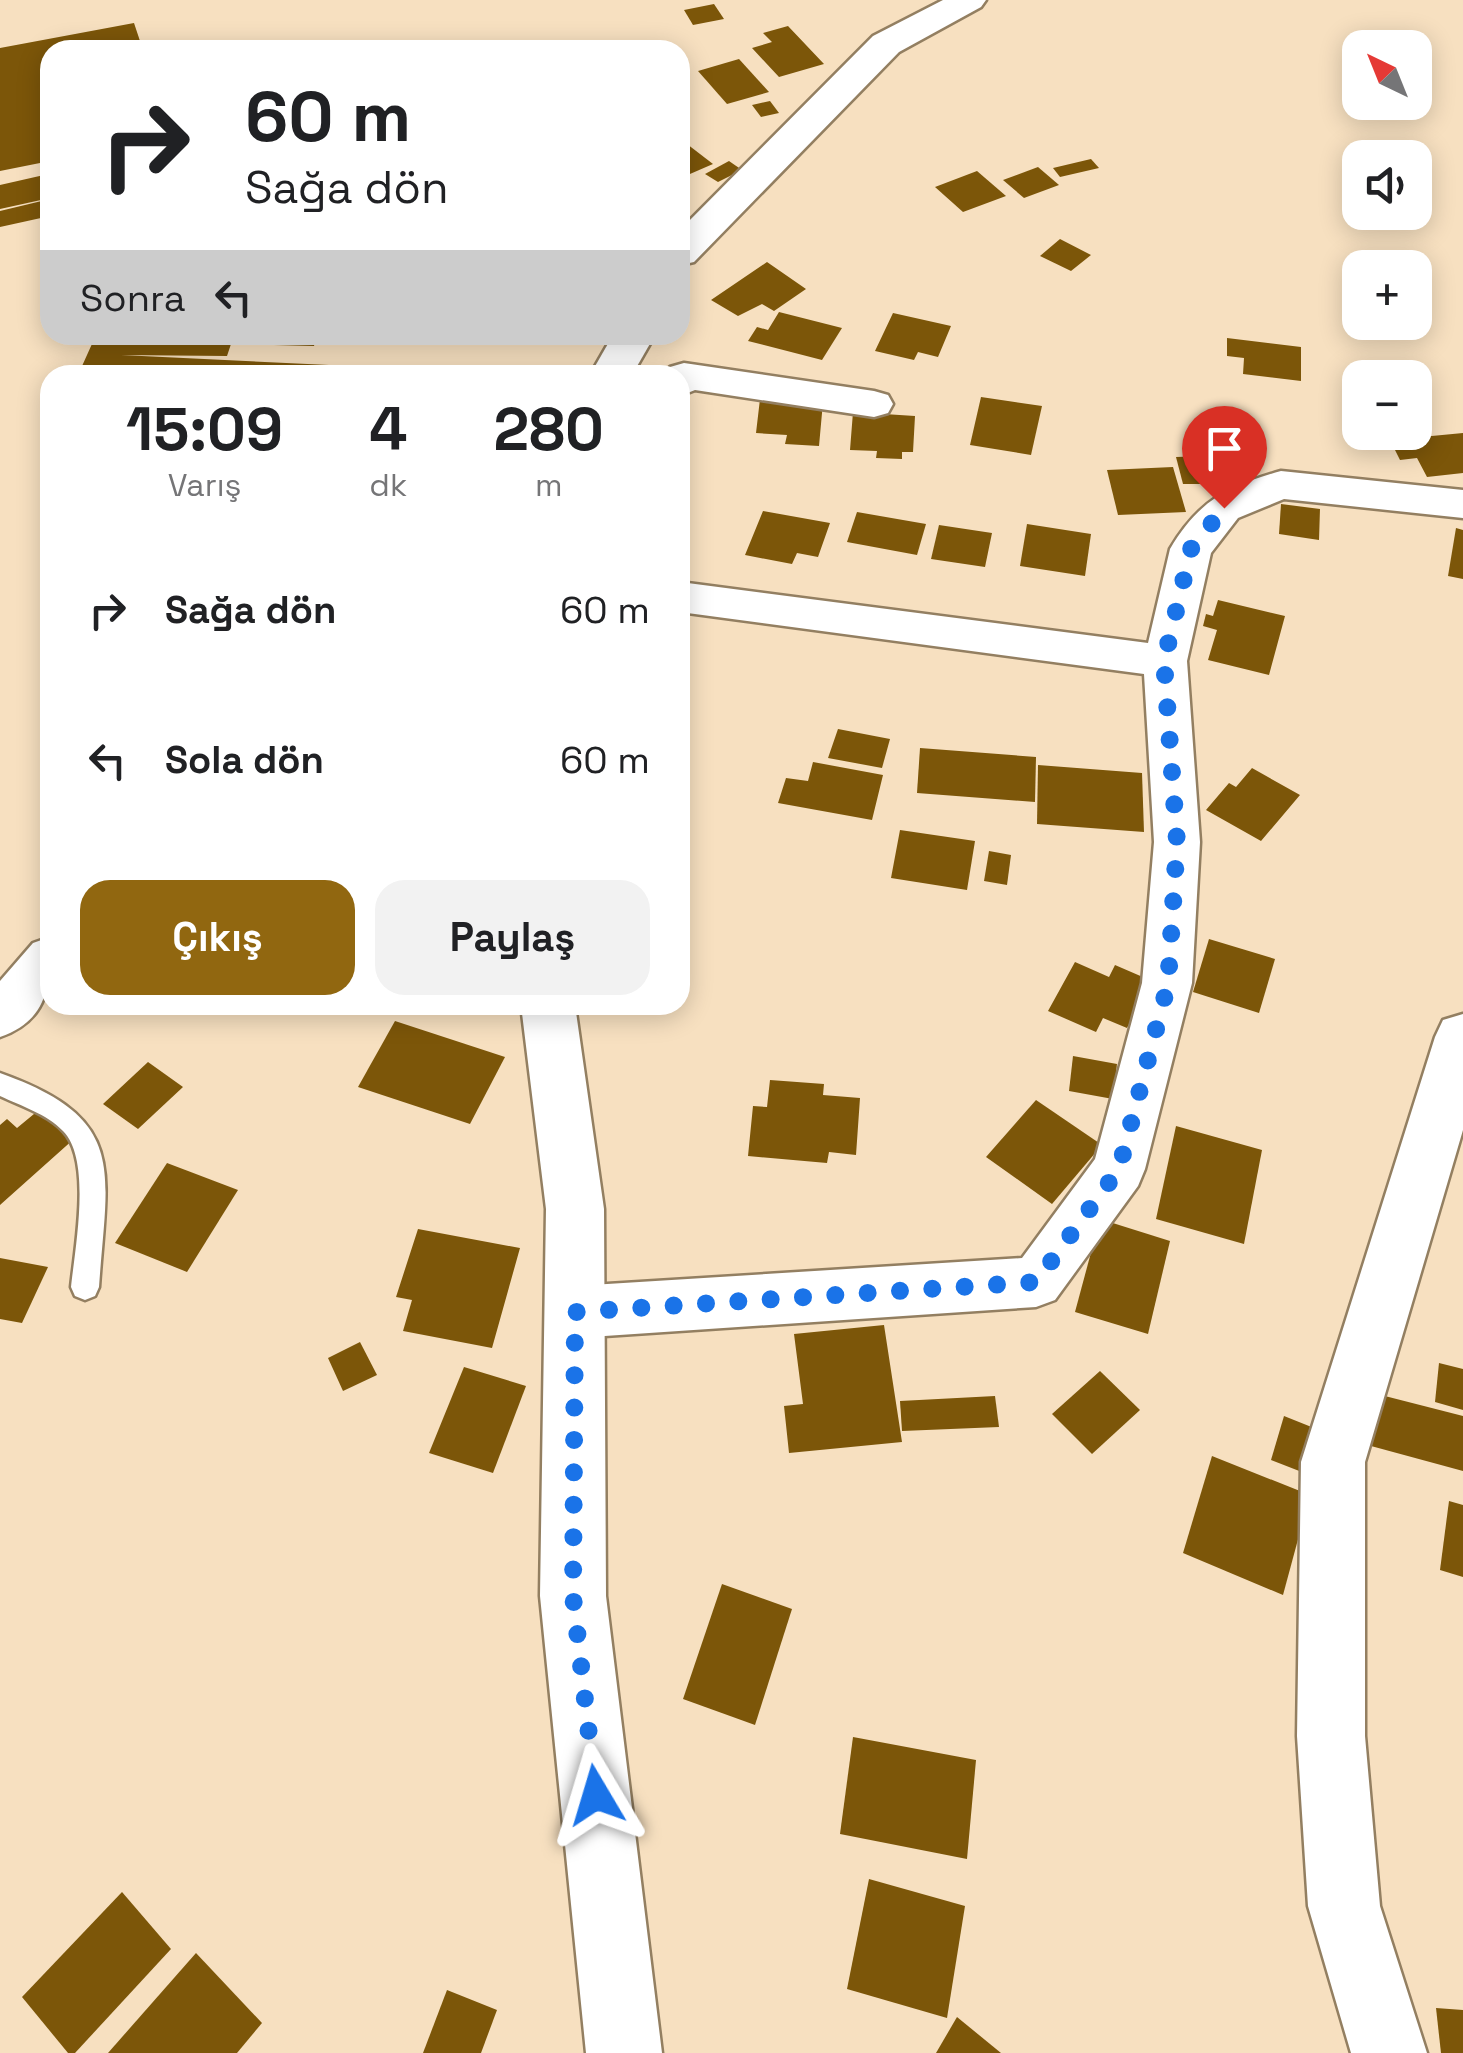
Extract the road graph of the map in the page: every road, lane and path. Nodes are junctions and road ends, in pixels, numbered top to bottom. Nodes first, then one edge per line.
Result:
1 (969, 0) edge
2 (690, 243) edge
3 (690, 377) edge
4 (874, 404) dead end
5 (1463, 504) edge
6 (690, 598) edge
7 (1164, 661) junction
8 (40, 968) edge
9 (549, 1015) edge
10 (0, 1016) edge
11 (1463, 1037) edge
12 (0, 1084) edge
13 (84, 1287) dead end
14 (575, 1312) junction
15 (624, 2053) edge
16 (1388, 2053) edge

1 - 2 street
3 - 4 street
5 - 7 street
6 - 7 street
7 - 14 street
8 - 10 street
9 - 14 street
11 - 16 street
12 - 13 lane
14 - 15 street

